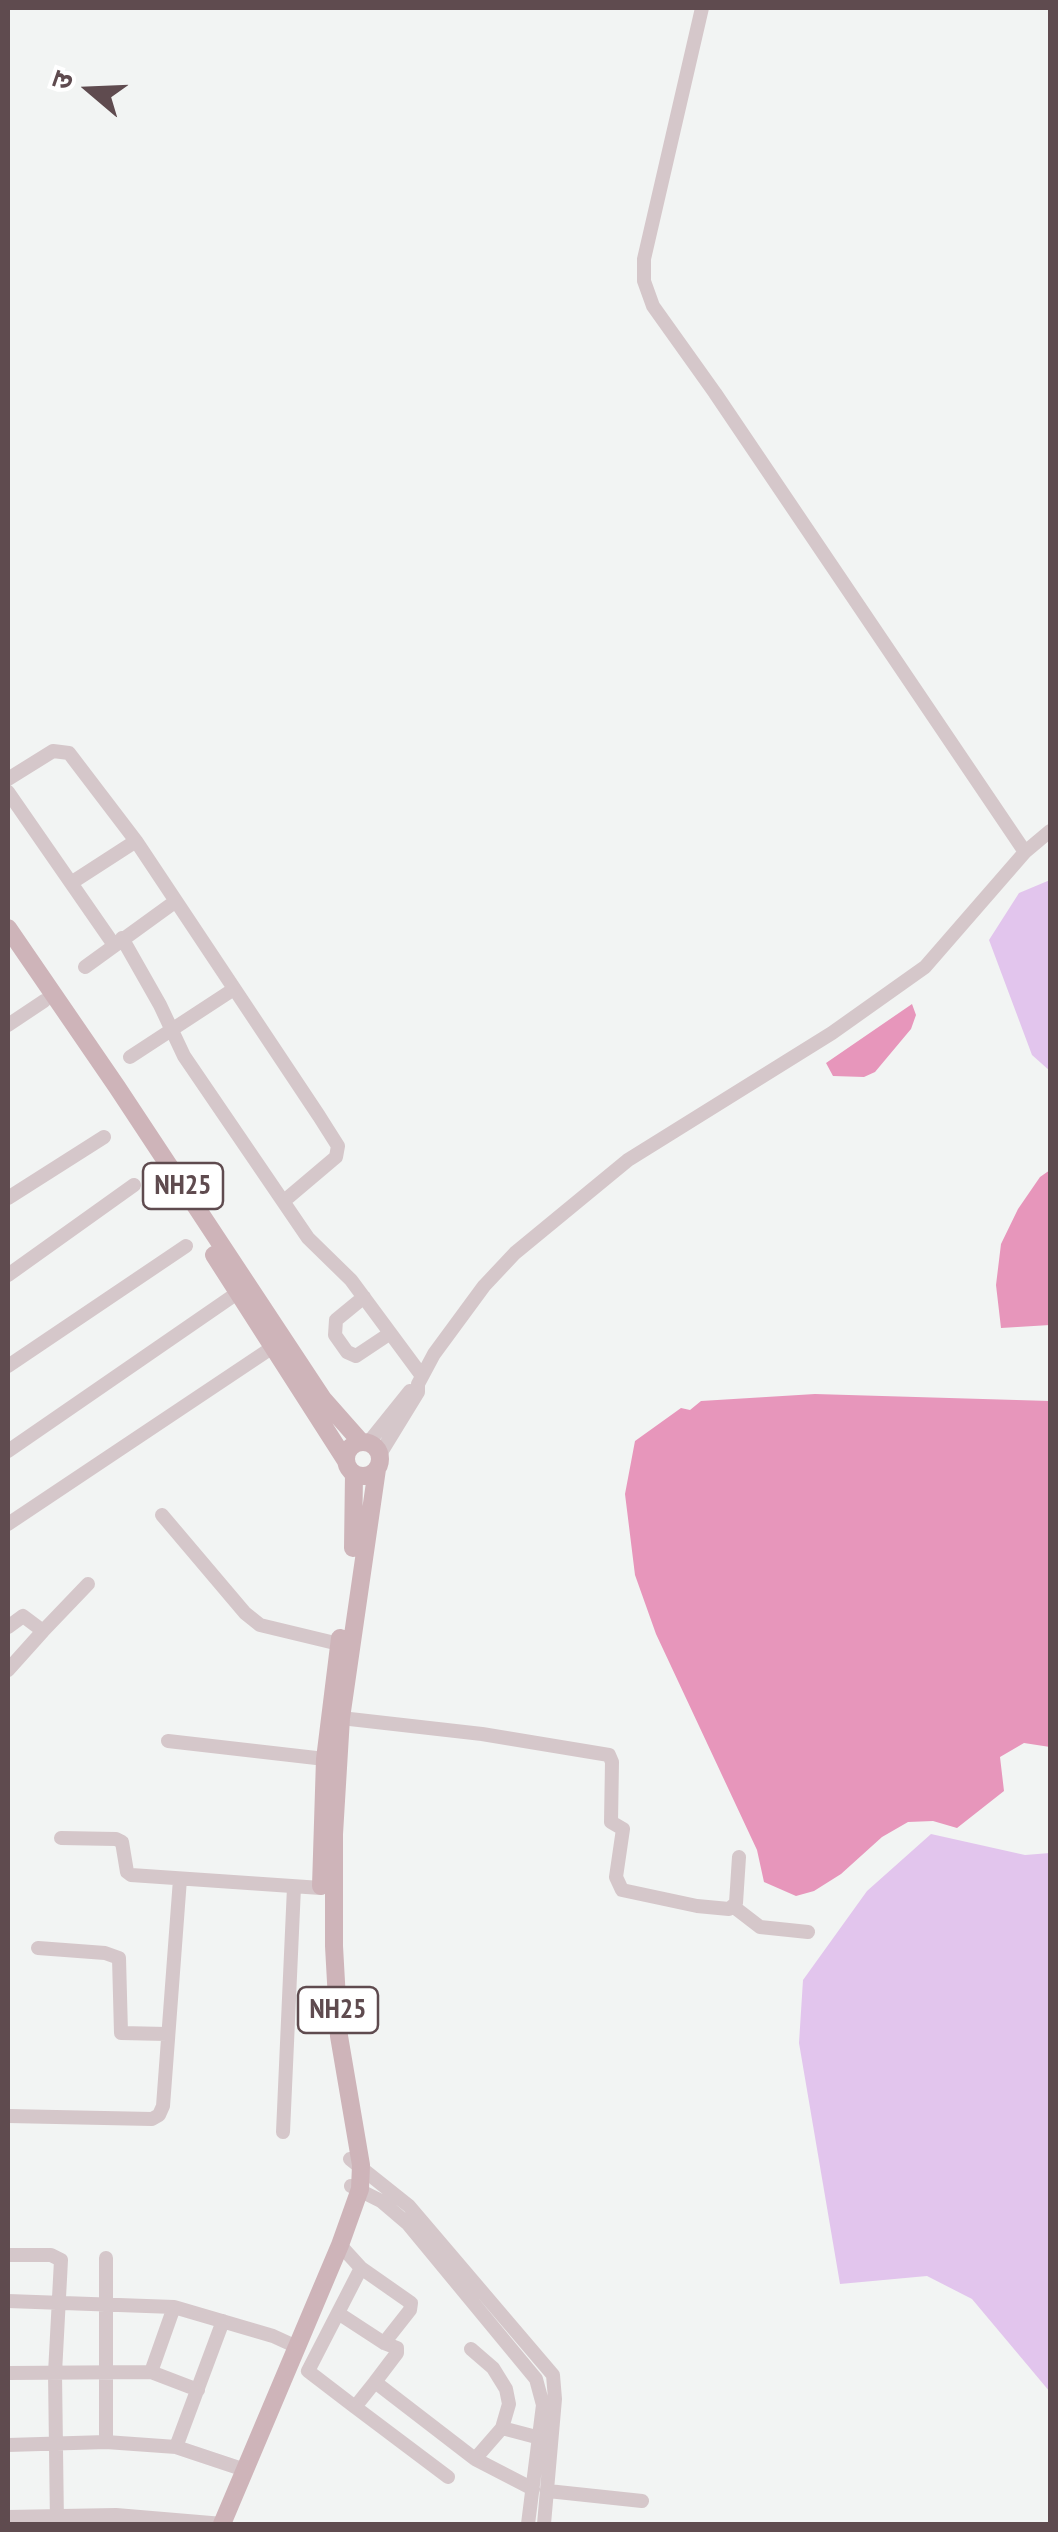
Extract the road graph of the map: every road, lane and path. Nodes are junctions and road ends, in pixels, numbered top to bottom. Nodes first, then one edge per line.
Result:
1 (702, 8) edge
2 (8, 779) edge
3 (8, 792) edge
4 (1050, 832) edge
5 (136, 841) junction
6 (1025, 852) junction
7 (71, 883) junction
8 (176, 901) junction
9 (8, 928) edge
10 (118, 942) junction
11 (8, 946) edge
12 (85, 967) dead end
13 (234, 989) junction
14 (44, 1001) junction
15 (8, 1025) edge
16 (171, 1031) junction
17 (130, 1057) dead end
18 (104, 1137) dead end
19 (134, 1185) dead end
20 (8, 1198) edge
21 (284, 1201) junction
22 (186, 1246) dead end
23 (8, 1275) edge
24 (243, 1288) junction
25 (364, 1297) junction
26 (389, 1334) junction
27 (273, 1346) junction
28 (8, 1366) edge
29 (420, 1380) junction
30 (8, 1451) edge
31 (371, 1452) junction
32 (350, 1468) junction
33 (162, 1515) dead end
34 (8, 1524) edge
35 (88, 1584) dead end
36 (8, 1627) edge
37 (43, 1631) junction
38 (339, 1644) junction
39 (8, 1670) edge
40 (341, 1718) junction
41 (168, 1741) dead end
42 (325, 1759) junction
43 (61, 1838) dead end
44 (739, 1857) dead end
45 (180, 1879) junction
46 (294, 1887) junction
47 (321, 1888) junction
48 (734, 1907) junction
49 (808, 1932) dead end
50 (38, 1948) dead end
51 (168, 2034) junction
52 (8, 2116) edge
53 (282, 2132) dead end
54 (355, 2162) junction
55 (355, 2188) junction
56 (340, 2246) junction
57 (8, 2255) edge
58 (106, 2258) dead end
59 (361, 2268) junction
60 (8, 2301) edge
61 (59, 2301) junction
62 (107, 2302) junction
63 (174, 2307) junction
64 (338, 2312) junction
65 (223, 2320) junction
66 (384, 2343) junction
67 (293, 2345) junction
68 (512, 2347) junction
69 (471, 2349) dead end
70 (493, 2368) junction
71 (151, 2372) junction
72 (8, 2373) edge
73 (55, 2373) junction
74 (106, 2373) junction
75 (376, 2382) junction
76 (198, 2390) junction
77 (355, 2408) junction
78 (502, 2428) junction
79 (540, 2438) junction
80 (106, 2442) junction
81 (57, 2444) junction
82 (8, 2445) edge
83 (176, 2448) junction
84 (475, 2459) junction
85 (240, 2469) junction
86 (448, 2477) dead end
87 (540, 2490) junction
88 (642, 2500) dead end
89 (8, 2517) edge
90 (57, 2520) edge
91 (116, 2520) edge
92 (212, 2524) edge
93 (223, 2524) edge
94 (528, 2524) edge
95 (544, 2524) edge

1 - 6 street
2 - 5 street
3 - 7 street
4 - 6 street
5 - 7 street
5 - 8 street
6 - 29 street
7 - 10 street
8 - 10 street
8 - 13 street
9 - 24 main road, NH25
10 - 12 street
10 - 16 street
11 - 14 main road, NH25
13 - 16 street
13 - 21 street
14 - 15 street
14 - 24 main road, NH25
16 - 17 street
16 - 21 street
18 - 20 street
19 - 23 street
21 - 25 street
22 - 28 street
24 - 27 main road, NH25
24 - 30 street
24 - 31 main road, NH25
25 - 26 street
25 - 26 street
26 - 29 street
27 - 32 main road, NH25
27 - 34 street
29 - 31 street
31 - 32 main road
31 - 32 main road
31 - 40 main road, NH25
32 - 38 main road, NH25
33 - 38 street
35 - 37 street
36 - 37 street
37 - 39 street
38 - 42 main road, NH25
40 - 48 street
40 - 54 main road, NH25
41 - 42 street
42 - 47 main road, NH25
43 - 45 street
44 - 48 street
45 - 46 street
45 - 51 street
46 - 47 street
46 - 53 street
47 - 54 main road, NH25
48 - 49 street
50 - 51 street
51 - 52 street
54 - 55 main road, NH25
54 - 87 street
55 - 56 main road, NH25
55 - 67 main road, NH25
55 - 68 street
56 - 59 street
56 - 67 main road, NH25
57 - 61 street
58 - 62 street
59 - 64 street
59 - 66 street
60 - 61 street
61 - 62 street
61 - 73 street
62 - 63 street
62 - 74 street
63 - 65 street
63 - 71 street
64 - 66 street
64 - 77 street
65 - 67 street
65 - 76 street
66 - 75 street
67 - 85 main road, NH25
68 - 70 street
68 - 79 street
69 - 70 street
70 - 78 street
71 - 74 street
71 - 76 street
72 - 73 street
73 - 74 street
73 - 81 street
74 - 80 street
75 - 77 street
75 - 84 street
76 - 83 street
77 - 86 street
78 - 79 street
78 - 84 street
79 - 87 street
80 - 81 street
80 - 83 street
81 - 82 street
81 - 90 street
83 - 85 street
84 - 87 street
85 - 92 main road, NH25
85 - 93 main road, NH25
87 - 88 street
87 - 94 street
87 - 95 street
89 - 90 street
90 - 91 street
91 - 92 street
92 - 93 street

